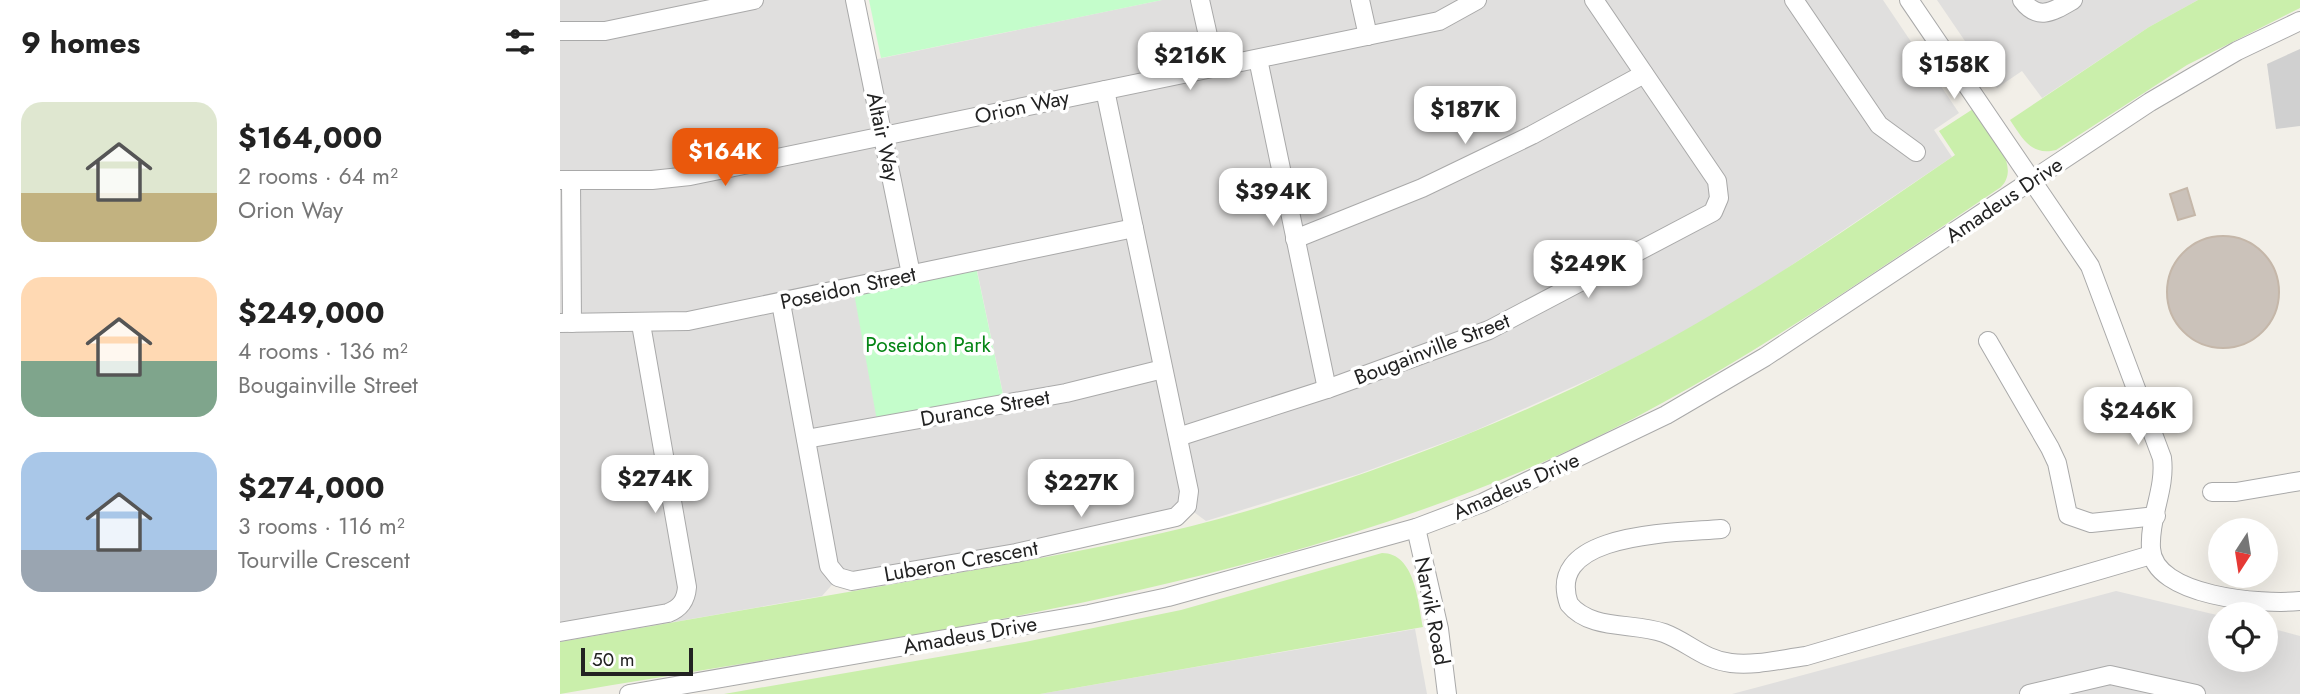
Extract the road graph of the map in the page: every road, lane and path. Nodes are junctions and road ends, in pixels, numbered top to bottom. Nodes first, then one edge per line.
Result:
1 (754, 0) edge
2 (855, 0) edge
3 (1200, 0) edge
4 (1360, 0) edge
5 (1477, 0) edge
6 (1594, 0) edge
7 (1794, 0) edge
8 (1909, 0) edge
9 (2022, 0) edge
10 (2073, 0) edge
11 (2300, 21) edge
12 (560, 31) edge
13 (1367, 36) junction
14 (1258, 59) junction
15 (1215, 67) junction
16 (1644, 74) junction
17 (1105, 90) junction
18 (883, 136) junction
19 (1916, 152) dead end
20 (566, 180) edge
21 (2032, 181) junction
22 (1134, 228) junction
23 (1295, 239) junction
24 (911, 274) junction
25 (781, 303) junction
26 (566, 323) edge
27 (641, 324) junction
28 (1988, 341) dead end
29 (1163, 369) junction
30 (1327, 389) junction
31 (1178, 437) junction
32 (806, 439) junction
33 (2300, 481) edge
34 (2212, 492) dead end
35 (2156, 516) junction
36 (1416, 528) junction
37 (1721, 528) dead end
38 (2151, 555) junction
39 (2291, 602) edge
40 (2300, 610) edge
41 (560, 632) edge
42 (629, 694) edge
43 (1447, 694) edge
44 (2029, 694) edge
45 (2193, 694) edge

1 - 12 street
2 - 18 street, Altair Way
3 - 15 street
4 - 13 street
5 - 13 street, Orion Way
6 - 16 street, Bougainville Street
7 - 19 street
8 - 21 street
9 - 10 street
11 - 21 street, Amadeus Drive
13 - 14 street, Orion Way
14 - 15 street, Orion Way
14 - 23 street
15 - 17 street, Orion Way
16 - 23 street
16 - 30 street, Bougainville Street
17 - 18 street, Orion Way
17 - 22 street, Luberon Crescent
18 - 20 street, Orion Way
18 - 24 street, Altair Way
20 - 26 street
21 - 35 street
21 - 36 street, Amadeus Drive
22 - 24 street, Poseidon Street
22 - 29 street, Luberon Crescent
23 - 30 street
24 - 25 street, Poseidon Street
25 - 27 street, Poseidon Street
25 - 32 street, Luberon Crescent
26 - 27 street, Poseidon Street
27 - 41 street
28 - 35 street
29 - 31 street, Luberon Crescent
29 - 32 street, Durance Street
30 - 31 street, Bougainville Street
31 - 32 street, Luberon Crescent
33 - 34 street
35 - 38 street
36 - 42 street, Amadeus Drive
36 - 43 street, Narvik Road
37 - 38 street
38 - 39 street
39 - 40 street
44 - 45 street

